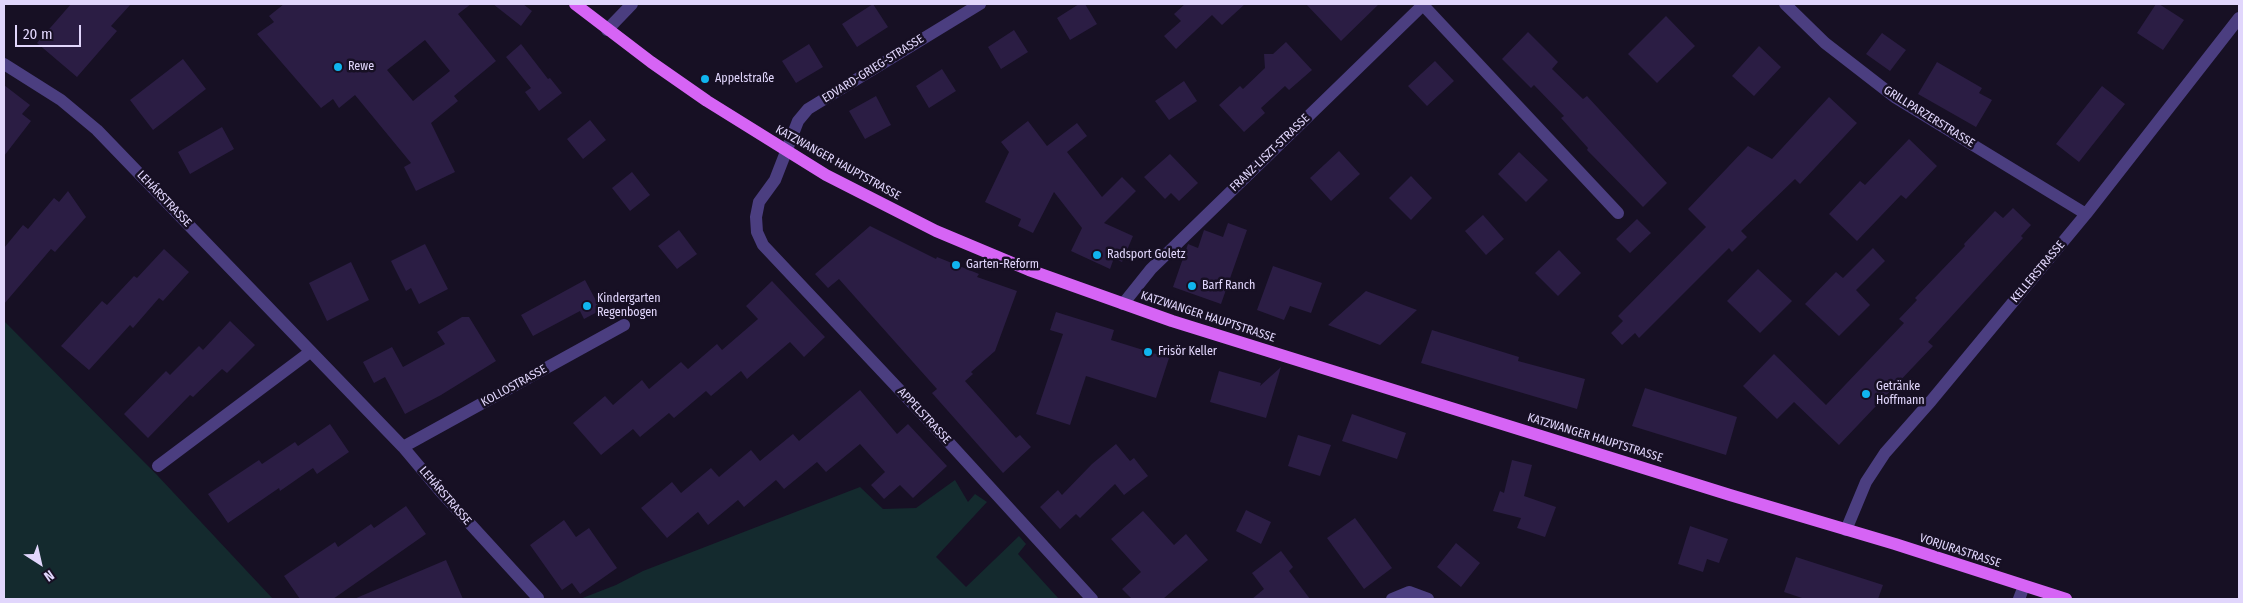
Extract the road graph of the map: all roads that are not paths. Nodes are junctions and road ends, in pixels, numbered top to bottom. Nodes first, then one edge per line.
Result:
1 (574, 4) edge
2 (632, 4) edge
3 (980, 4) edge
4 (1423, 4) edge
5 (1785, 4) edge
6 (2239, 18) edge
7 (607, 30) junction
8 (4, 64) edge
9 (785, 151) junction
10 (1618, 213) dead end
11 (2086, 214) junction
12 (1123, 304) junction
13 (624, 325) dead end
14 (310, 352) junction
15 (403, 447) junction
16 (158, 466) dead end
17 (1846, 530) junction
18 (2024, 586) junction
19 (538, 598) edge
20 (1092, 599) edge
21 (1392, 599) edge
22 (1428, 599) edge
23 (2019, 599) edge
24 (2066, 599) edge

1 - 7 main road, KATZWANGER HAUPTSTRASSE
2 - 7 street
3 - 9 street, EDVARD-GRIEG-STRASSE
4 - 10 street, FRANZ-LISZT-STRASSE
4 - 12 street, FRANZ-LISZT-STRASSE
5 - 11 street, GRILLPARZERSTRASSE
6 - 11 street, KELLERSTRASSE
7 - 9 main road, KATZWANGER HAUPTSTRASSE
8 - 14 street, LEHÁRSTRASSE
9 - 12 main road, KATZWANGER HAUPTSTRASSE
9 - 20 street, APPELSTRASSE
11 - 17 street, KELLERSTRASSE
12 - 17 main road, KATZWANGER HAUPTSTRASSE
13 - 15 street, KOLLOSTRASSE
14 - 15 street, LEHÁRSTRASSE
14 - 16 street
15 - 19 street, LEHÁRSTRASSE
17 - 18 main road, VORJURASTRASSE
18 - 23 street
18 - 24 main road, VORJURASTRASSE
21 - 22 street

